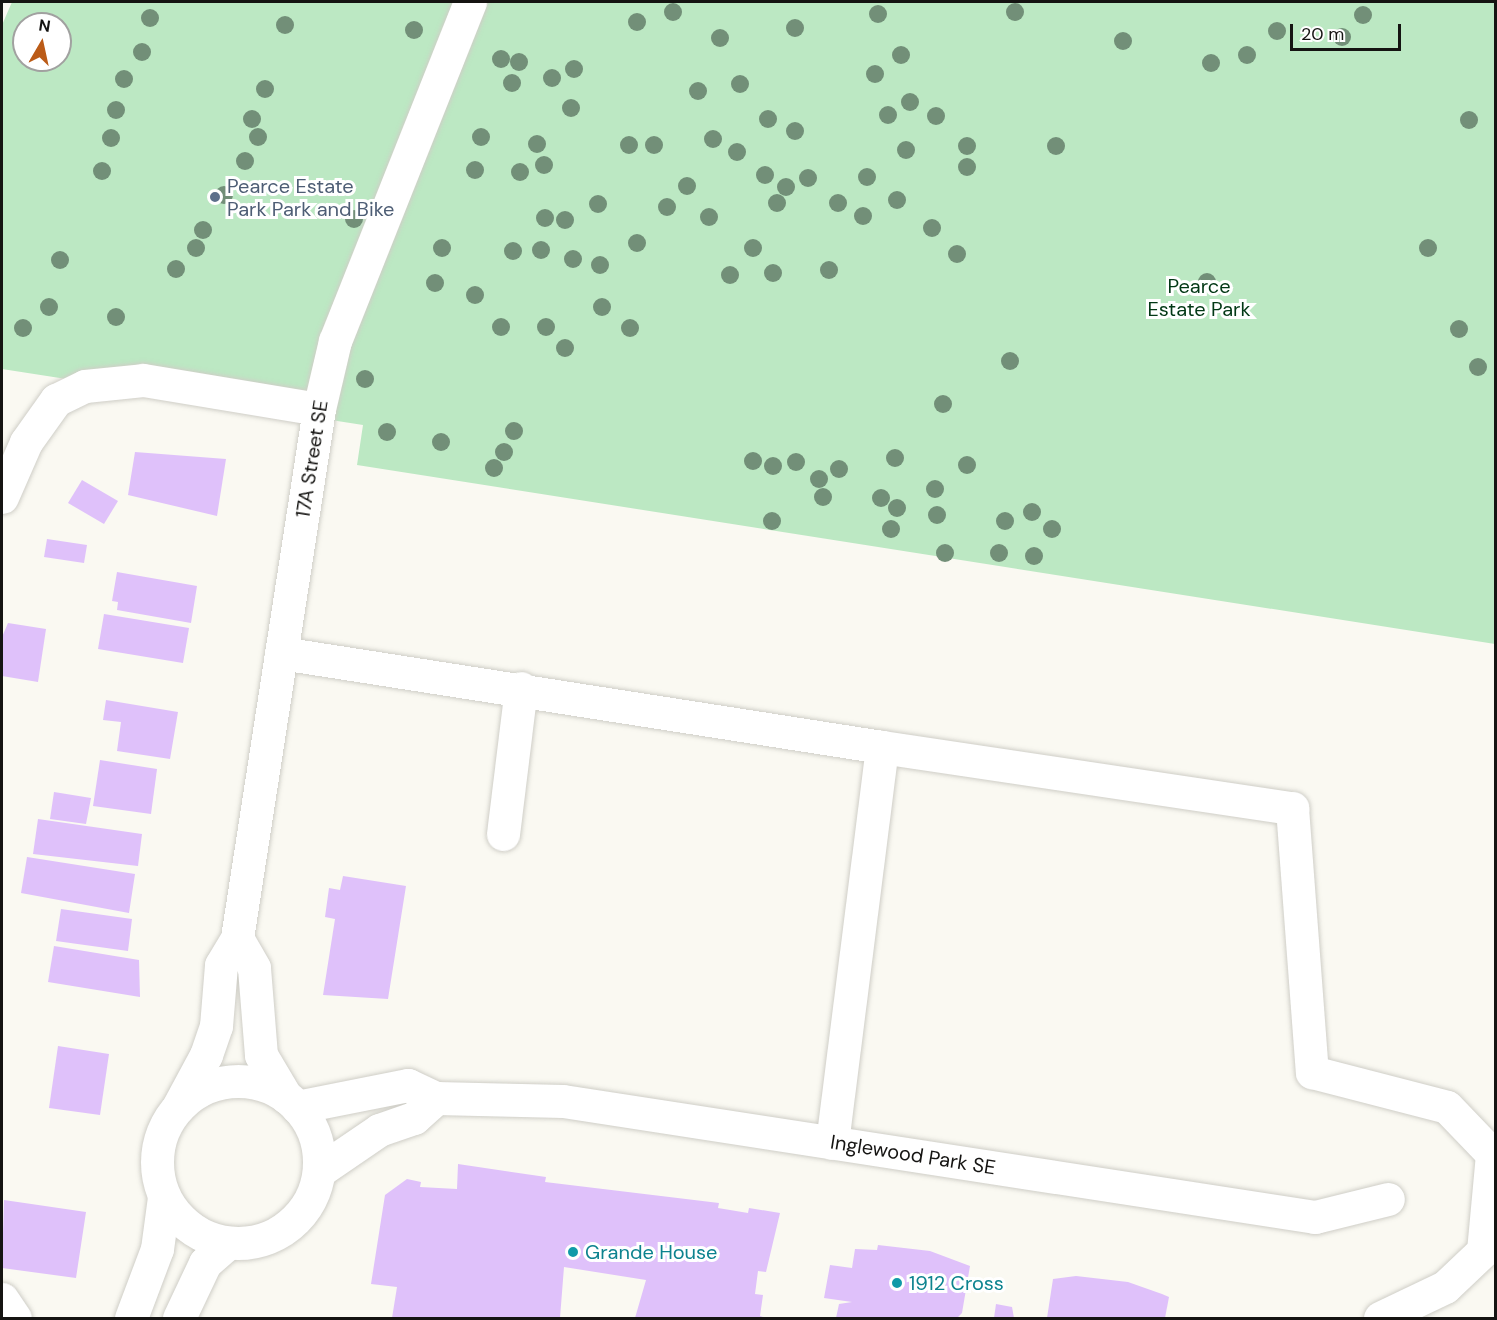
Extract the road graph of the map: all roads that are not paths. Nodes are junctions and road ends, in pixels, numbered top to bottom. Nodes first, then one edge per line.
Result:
1 (470, 2) edge
2 (319, 409) junction
3 (2, 497) edge
4 (281, 653) junction
5 (521, 688) junction
6 (882, 747) junction
7 (503, 834) dead end
8 (237, 938) junction
9 (435, 1098) junction
10 (291, 1102) junction
11 (178, 1107) junction
12 (832, 1143) junction
13 (319, 1171) junction
14 (164, 1197) junction
15 (1388, 1199) dead end
16 (228, 1243) junction
17 (2, 1299) edge
18 (15, 1318) edge
19 (131, 1318) edge
20 (179, 1318) edge
21 (1380, 1318) edge

1 - 2 street, 17A Street SE
2 - 3 street
2 - 4 street, 17A Street SE
4 - 5 street
4 - 8 street, 17A Street SE
5 - 6 street
5 - 7 street
6 - 12 street
6 - 21 street
8 - 10 street
8 - 11 street, 17A Street SE
9 - 10 street, Inglewood Park SE
9 - 12 street, Inglewood Park SE
9 - 13 street
10 - 11 street
10 - 13 street
11 - 14 street
12 - 15 street, Inglewood Park SE
13 - 16 street
14 - 16 street
14 - 19 street
16 - 20 street
17 - 18 street

